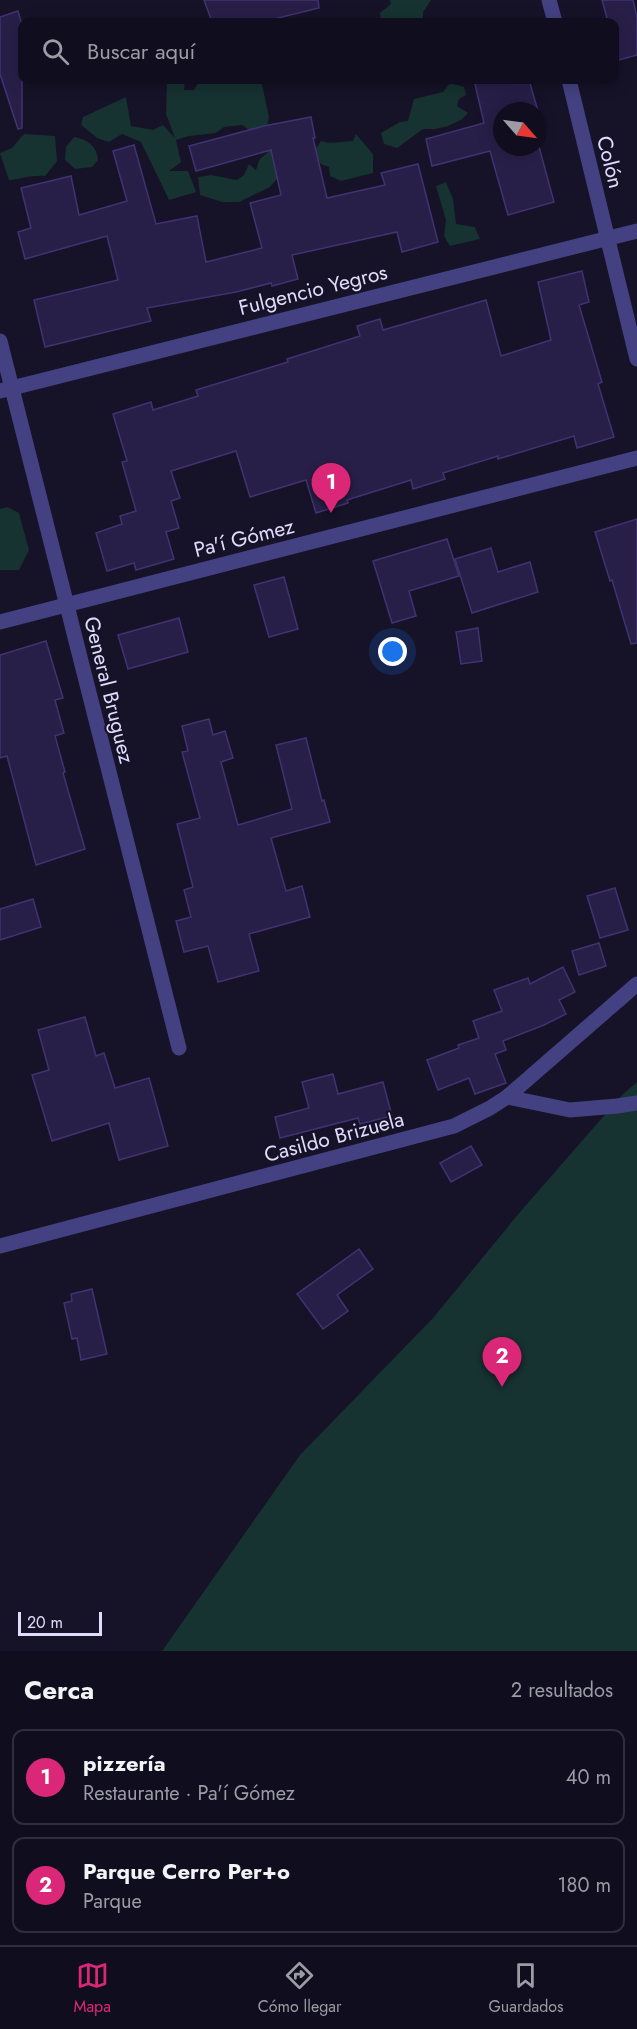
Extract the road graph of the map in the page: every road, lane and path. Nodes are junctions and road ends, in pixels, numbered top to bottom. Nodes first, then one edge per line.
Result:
1 (549, 0) edge
2 (554, 18) edge
3 (570, 84) edge
4 (637, 231) edge
5 (608, 238) junction
6 (0, 341) edge
7 (637, 359) edge
8 (6, 389) edge
9 (637, 458) edge
10 (66, 605) junction
11 (0, 622) edge
12 (637, 984) edge
13 (180, 1048) dead end
14 (507, 1097) junction
15 (637, 1103) edge
16 (0, 1246) edge

1 - 2 street
3 - 5 street, Colón
4 - 5 street, Fulgencio Yegros
5 - 7 street, Colón
5 - 8 street, Fulgencio Yegros
6 - 8 street, General Bruguez
8 - 10 street, General Bruguez
9 - 10 street, Pa'í Gómez
10 - 11 street, Pa'í Gómez
10 - 13 street, General Bruguez
12 - 14 street, Casildo Brizuela
14 - 15 street
14 - 16 street, Casildo Brizuela

